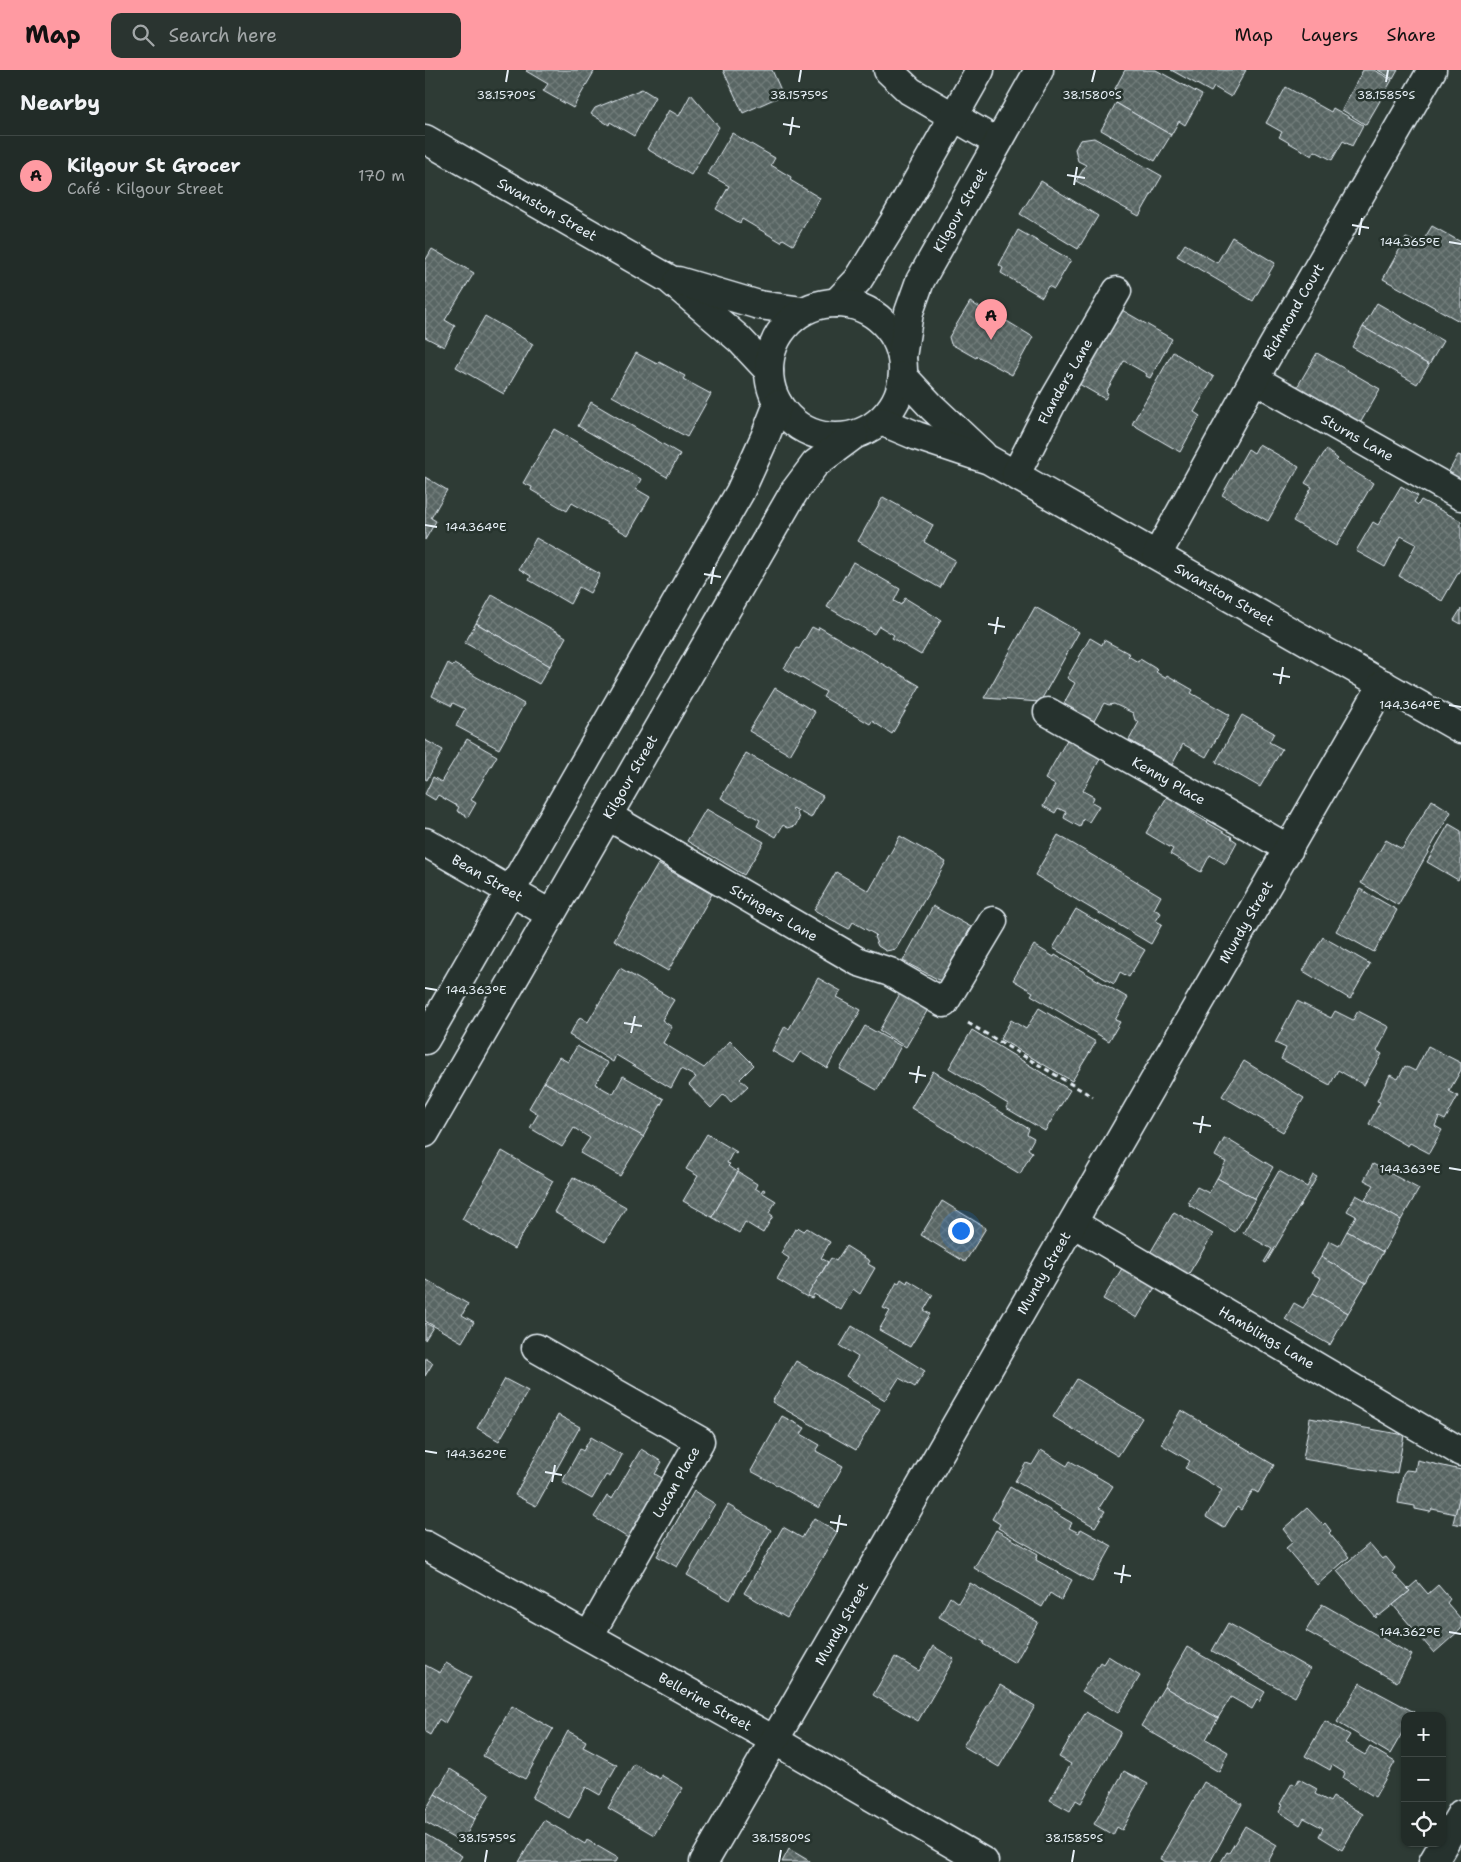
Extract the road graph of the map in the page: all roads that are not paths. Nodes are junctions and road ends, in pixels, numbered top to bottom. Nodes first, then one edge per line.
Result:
1 (889, 70) edge
2 (980, 70) edge
3 (1039, 70) edge
4 (1432, 70) edge
5 (954, 117) junction
6 (425, 139) edge
7 (997, 142) junction
8 (669, 279) junction
9 (1117, 291) dead end
10 (837, 303) junction
11 (803, 312) junction
12 (903, 366) junction
13 (769, 371) junction
14 (1254, 379) junction
15 (777, 404) junction
16 (881, 421) junction
17 (854, 435) junction
18 (989, 460) junction
19 (1016, 474) junction
20 (1461, 496) edge
21 (1157, 555) junction
22 (1383, 684) junction
23 (1048, 712) dead end
24 (1461, 729) edge
25 (608, 816) junction
26 (425, 842) edge
27 (1289, 849) junction
28 (510, 892) junction
29 (550, 914) junction
30 (993, 921) dead end
31 (425, 1040) edge
32 (425, 1133) edge
33 (1073, 1223) junction
34 (536, 1348) dead end
35 (1461, 1452) edge
36 (425, 1545) edge
37 (589, 1636) junction
38 (774, 1740) junction
39 (1461, 1814) edge
40 (704, 1862) edge
41 (984, 1862) edge
42 (1433, 1862) edge

1 - 5 street
2 - 5 street
3 - 7 street, Kilgour Street
4 - 14 street, Richmond Court
5 - 7 street
5 - 10 street
6 - 8 street, Swanston Street
7 - 12 street, Kilgour Street
8 - 11 street, Swanston Street
8 - 13 street, Swanston Street
9 - 19 street, Flanders Lane
10 - 11 street
10 - 12 street
11 - 13 street
12 - 16 street
12 - 18 street, Swanston Street
13 - 15 street
14 - 20 street, Sturns Lane
14 - 21 street, Richmond Court
15 - 17 street
15 - 28 street
16 - 17 street
16 - 18 street, Swanston Street
17 - 25 street, Kilgour Street
18 - 19 street, Swanston Street
19 - 21 street, Swanston Street
21 - 22 street, Swanston Street
22 - 24 street, Swanston Street
22 - 27 street, Mundy Street
23 - 27 street, Kenny Place
25 - 29 street, Kilgour Street
25 - 30 street, Stringers Lane
26 - 28 street, Bean Street
27 - 33 street, Mundy Street
28 - 29 street, Bean Street
28 - 31 street
29 - 32 street, Kilgour Street
33 - 35 street, Hamblings Lane
33 - 38 street, Mundy Street
34 - 37 street, Lucan Place
36 - 37 street, Bellerine Street
37 - 38 street, Bellerine Street
38 - 40 street, Mundy Street
38 - 41 street, Bellerine Street
39 - 42 street

